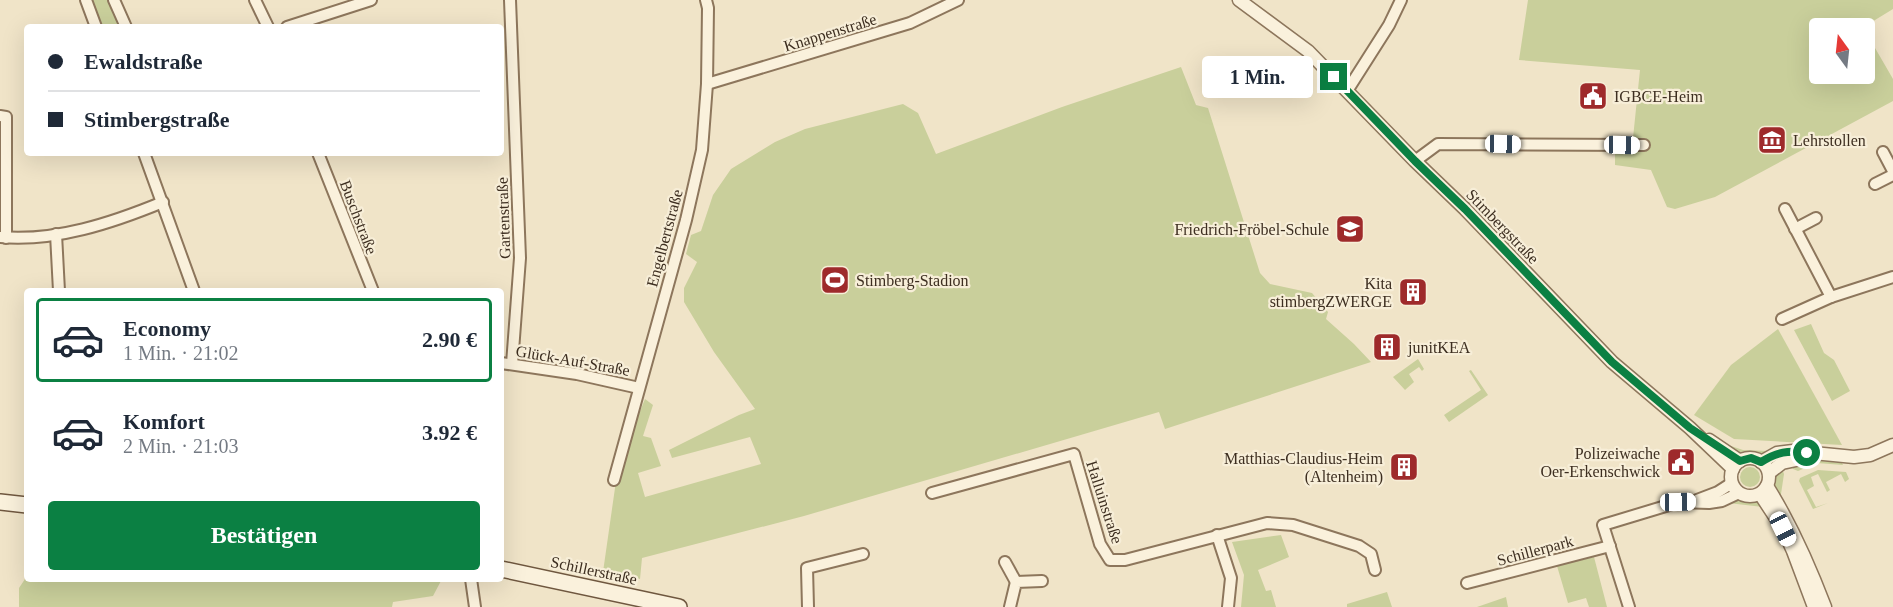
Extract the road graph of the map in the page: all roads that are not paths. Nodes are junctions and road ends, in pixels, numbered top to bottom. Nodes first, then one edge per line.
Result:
1 (86, 0) edge
2 (114, 0) edge
3 (255, 0) edge
4 (371, 0) edge
5 (510, 0) edge
6 (706, 0) edge
7 (958, 0) edge
8 (1239, 0) edge
9 (1401, 0) edge
10 (95, 24) edge
11 (125, 24) edge
12 (267, 24) edge
13 (296, 24) edge
14 (707, 84) junction
15 (1347, 91) junction
16 (0, 116) edge
17 (1644, 145) dead end
18 (1883, 152) dead end
19 (145, 156) edge
20 (319, 156) edge
21 (1415, 161) junction
22 (1893, 173) edge
23 (1875, 184) dead end
24 (163, 202) junction
25 (1785, 209) dead end
26 (1816, 218) dead end
27 (1795, 229) junction
28 (56, 234) junction
29 (3, 238) edge
30 (1893, 277) edge
31 (59, 288) edge
32 (193, 288) edge
33 (372, 288) edge
34 (1832, 297) junction
35 (1782, 319) dead end
36 (506, 363) edge
37 (639, 388) junction
38 (1893, 445) edge
39 (1820, 455) junction
40 (1761, 462) junction
41 (1737, 465) junction
42 (614, 480) dead end
43 (1765, 484) junction
44 (1736, 488) junction
45 (932, 494) dead end
46 (0, 502) edge
47 (24, 504) edge
48 (1217, 535) junction
49 (1610, 546) junction
50 (863, 554) dead end
51 (1005, 562) dead end
52 (504, 570) edge
53 (1375, 570) dead end
54 (1042, 581) dead end
55 (471, 582) edge
56 (1016, 582) junction
57 (1467, 584) dead end
58 (475, 607) edge
59 (679, 607) edge
60 (808, 607) edge
61 (1010, 607) edge
62 (1228, 607) edge
63 (1629, 607) edge
64 (1814, 607) edge
65 (1825, 607) edge

1 - 10 street
2 - 11 street
3 - 12 street
4 - 13 street
5 - 36 street, Gartenstraße
6 - 14 street, Engelbertstraße
7 - 14 street, Knappenstraße
8 - 15 street, Stimbergstraße
9 - 15 street
14 - 37 street, Engelbertstraße
15 - 21 street, Stimbergstraße
16 - 29 street
17 - 21 street
18 - 22 street
19 - 24 street
20 - 33 street, Buschstraße
21 - 41 street, Stimbergstraße
22 - 23 street
24 - 28 street
24 - 32 street
25 - 27 street
26 - 27 street
27 - 34 street
28 - 29 street
28 - 31 street
30 - 34 street
34 - 35 street
36 - 37 street, Glück-Auf-Straße
37 - 42 street, Engelbertstraße
38 - 39 street
39 - 40 street
39 - 43 street
40 - 41 street
40 - 43 street
41 - 44 street
43 - 44 street
43 - 64 street
43 - 65 street
44 - 49 street
45 - 48 street, Halluinstraße
46 - 47 main road
48 - 53 street, Halluinstraße
48 - 62 street
49 - 57 street, Schillerpark
49 - 63 street
50 - 60 street
51 - 56 street
52 - 59 main road, Schillerstraße
54 - 56 street
55 - 58 street
56 - 61 street

